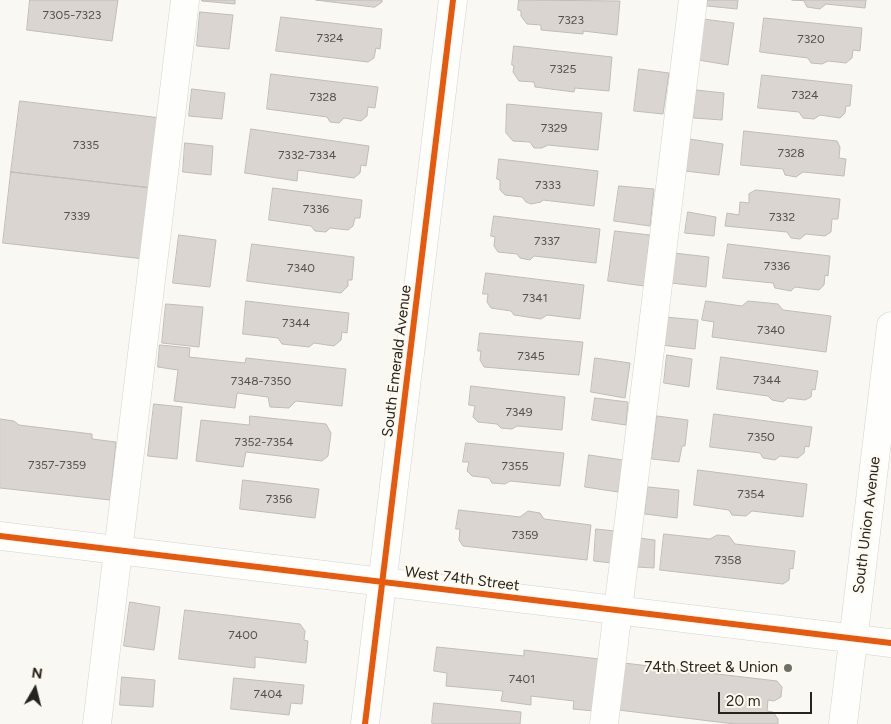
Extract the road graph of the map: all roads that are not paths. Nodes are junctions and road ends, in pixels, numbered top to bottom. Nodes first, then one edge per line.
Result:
1 (185, 0) edge
2 (453, 0) edge
3 (693, 0) edge
4 (891, 326) edge
5 (0, 536) edge
6 (118, 550) junction
7 (383, 582) junction
8 (618, 610) junction
9 (854, 638) junction
10 (891, 643) edge
11 (97, 724) edge
12 (365, 724) edge
13 (604, 724) edge
14 (843, 724) edge

1 - 6 street
2 - 7 street, South Emerald Avenue
3 - 8 street
4 - 9 street, South Union Avenue
5 - 6 street, West 74th Street
6 - 7 street, West 74th Street
6 - 11 street
7 - 8 street, West 74th Street
7 - 12 street, South Emerald Avenue
8 - 9 street, West 74th Street
8 - 13 street
9 - 10 street, West 74th Street
9 - 14 street, South Union Avenue

